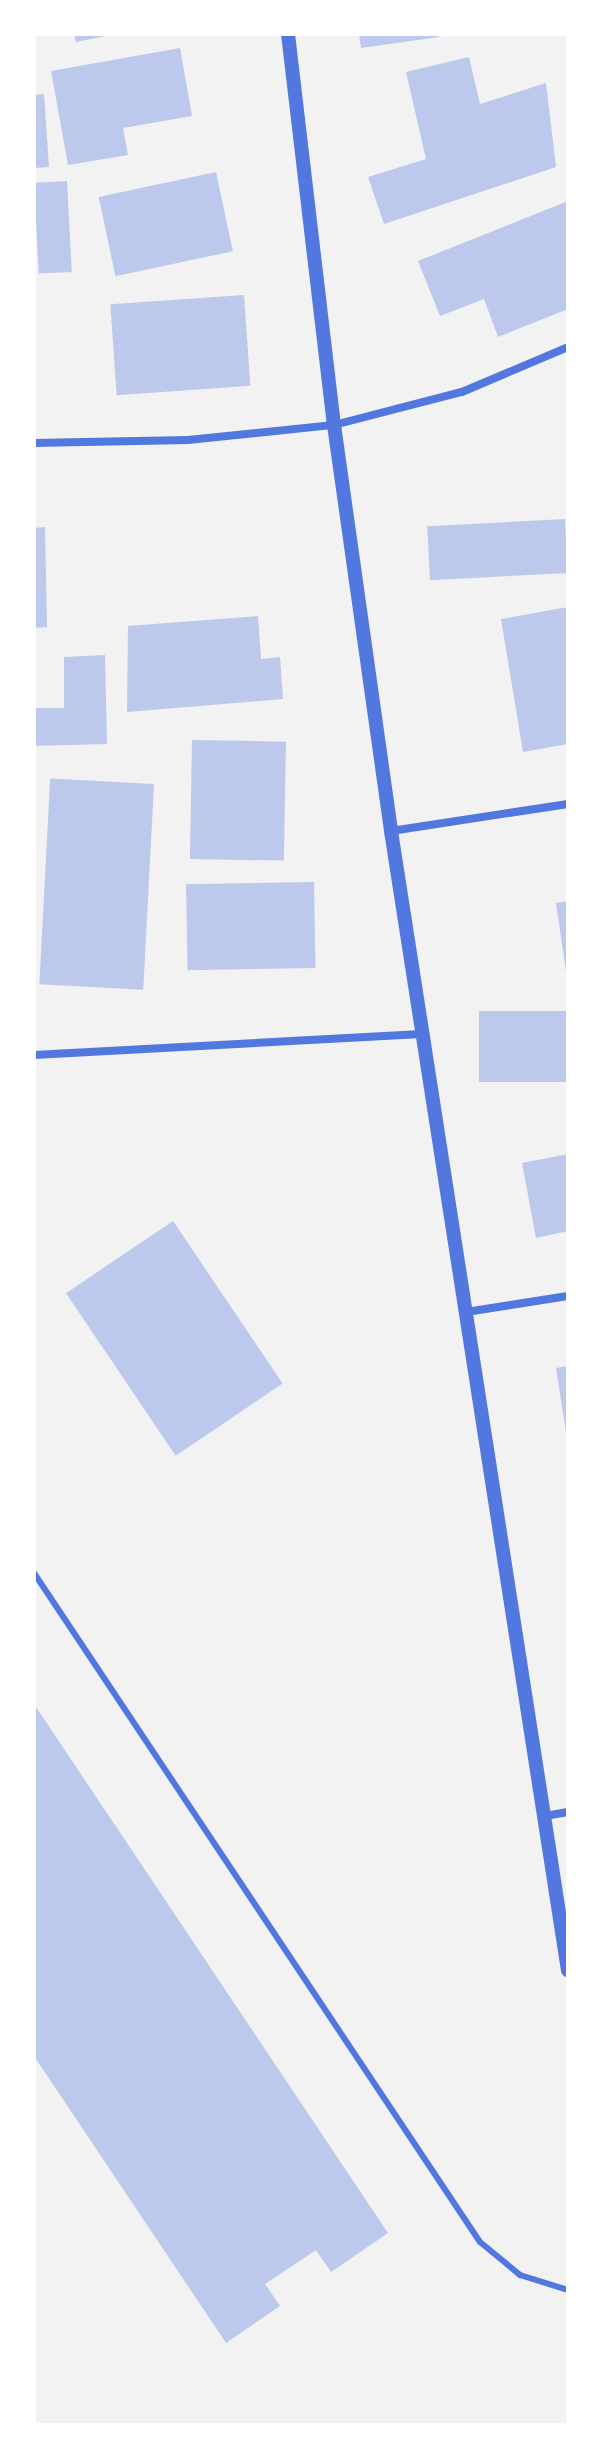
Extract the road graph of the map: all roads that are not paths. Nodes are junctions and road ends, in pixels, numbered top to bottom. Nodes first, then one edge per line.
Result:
1 (288, 34) edge
2 (568, 347) edge
3 (334, 425) junction
4 (34, 443) edge
5 (568, 804) edge
6 (391, 831) junction
7 (421, 1034) junction
8 (34, 1055) edge
9 (568, 1296) edge
10 (466, 1312) junction
11 (34, 1573) edge
12 (568, 1812) edge
13 (545, 1816) junction
14 (568, 1970) edge
15 (568, 2290) edge

1 - 3 street
2 - 3 street
3 - 4 street
3 - 6 street
5 - 6 street
6 - 7 street
7 - 8 street
7 - 10 street
9 - 10 street
10 - 13 street
11 - 15 lane
12 - 13 street
13 - 14 street

